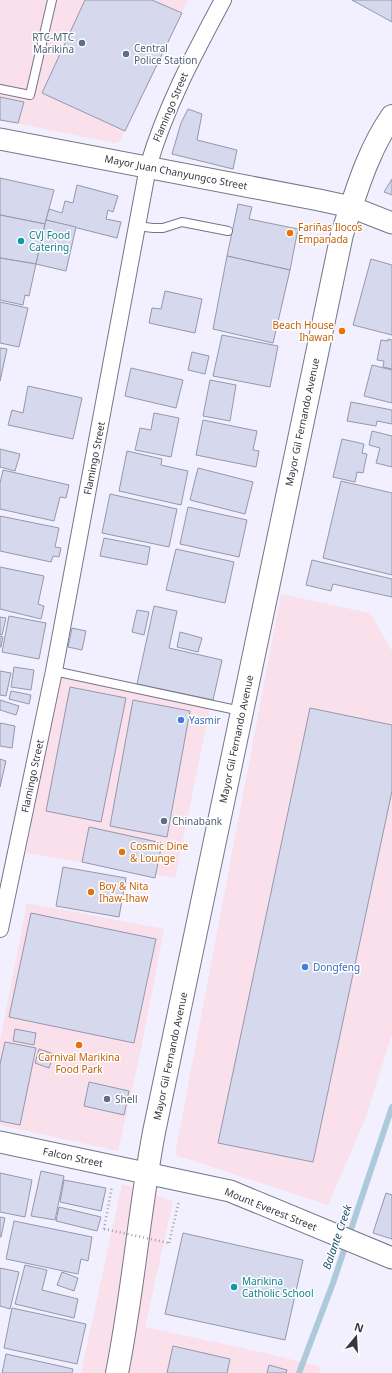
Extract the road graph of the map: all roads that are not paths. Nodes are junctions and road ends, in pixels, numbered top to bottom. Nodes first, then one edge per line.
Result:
1 (52, 0) edge
2 (223, 0) edge
3 (0, 89) edge
4 (392, 116) edge
5 (0, 139) edge
6 (148, 167) junction
7 (351, 207) junction
8 (392, 223) edge
9 (137, 226) junction
10 (228, 231) dead end
11 (54, 671) junction
12 (242, 711) junction
13 (0, 929) edge
14 (0, 1142) edge
15 (147, 1173) junction
16 (392, 1258) edge
17 (117, 1373) edge

1 - 3 lane
2 - 6 street, Flamingo Street
4 - 7 main road, Mayor Gil Fernando Avenue
5 - 6 street, Mayor Juan Chanyungco Street
6 - 7 street, Mayor Juan Chanyungco Street
6 - 9 street, Flamingo Street
7 - 8 street, Mayor Juan Chanyungco Street
7 - 12 main road, Mayor Gil Fernando Avenue
9 - 10 lane
9 - 11 street, Flamingo Street
11 - 12 lane
11 - 13 street, Flamingo Street
12 - 15 main road, Mayor Gil Fernando Avenue
14 - 15 street, Falcon Street
15 - 16 street, Mount Everest Street
15 - 17 main road, Mayor Gil Fernando Avenue

